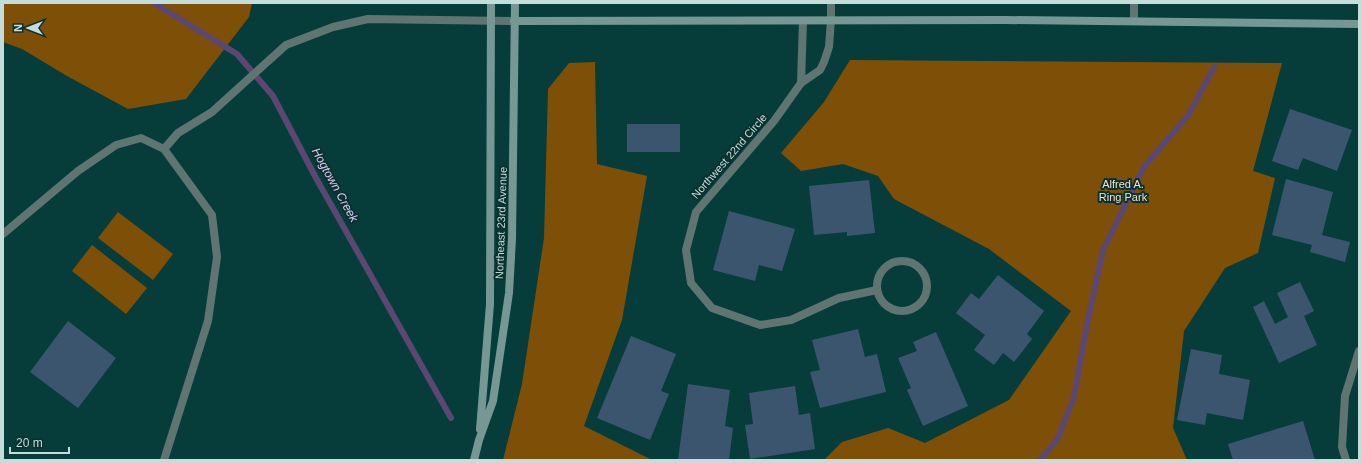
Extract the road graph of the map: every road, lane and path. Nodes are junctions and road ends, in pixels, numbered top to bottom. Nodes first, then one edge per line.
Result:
1 (491, 3) edge
2 (515, 3) edge
3 (831, 3) edge
4 (1134, 3) edge
5 (491, 20) junction
6 (831, 20) junction
7 (514, 21) junction
8 (803, 21) junction
9 (1134, 21) junction
10 (1359, 24) edge
11 (801, 83) junction
12 (164, 149) junction
13 (3, 234) edge
14 (876, 290) junction
15 (1359, 351) edge
16 (479, 440) junction
17 (164, 460) edge
18 (474, 460) edge
19 (1346, 460) edge

1 - 5 street, Northeast 23rd Avenue
2 - 7 street, Northeast 23rd Avenue
3 - 6 street, Northwest 22nd Circle
4 - 9 street
5 - 7 street
5 - 12 street
5 - 16 street, Northeast 23rd Avenue
6 - 8 street
6 - 9 street
6 - 11 street, Northwest 22nd Circle
7 - 8 street
7 - 16 street, Northeast 23rd Avenue
8 - 11 street
9 - 10 street
11 - 14 street, Northwest 22nd Circle
12 - 13 street
12 - 17 street
14 - 14 street
15 - 19 street
16 - 18 street, Northeast 23rd Avenue

